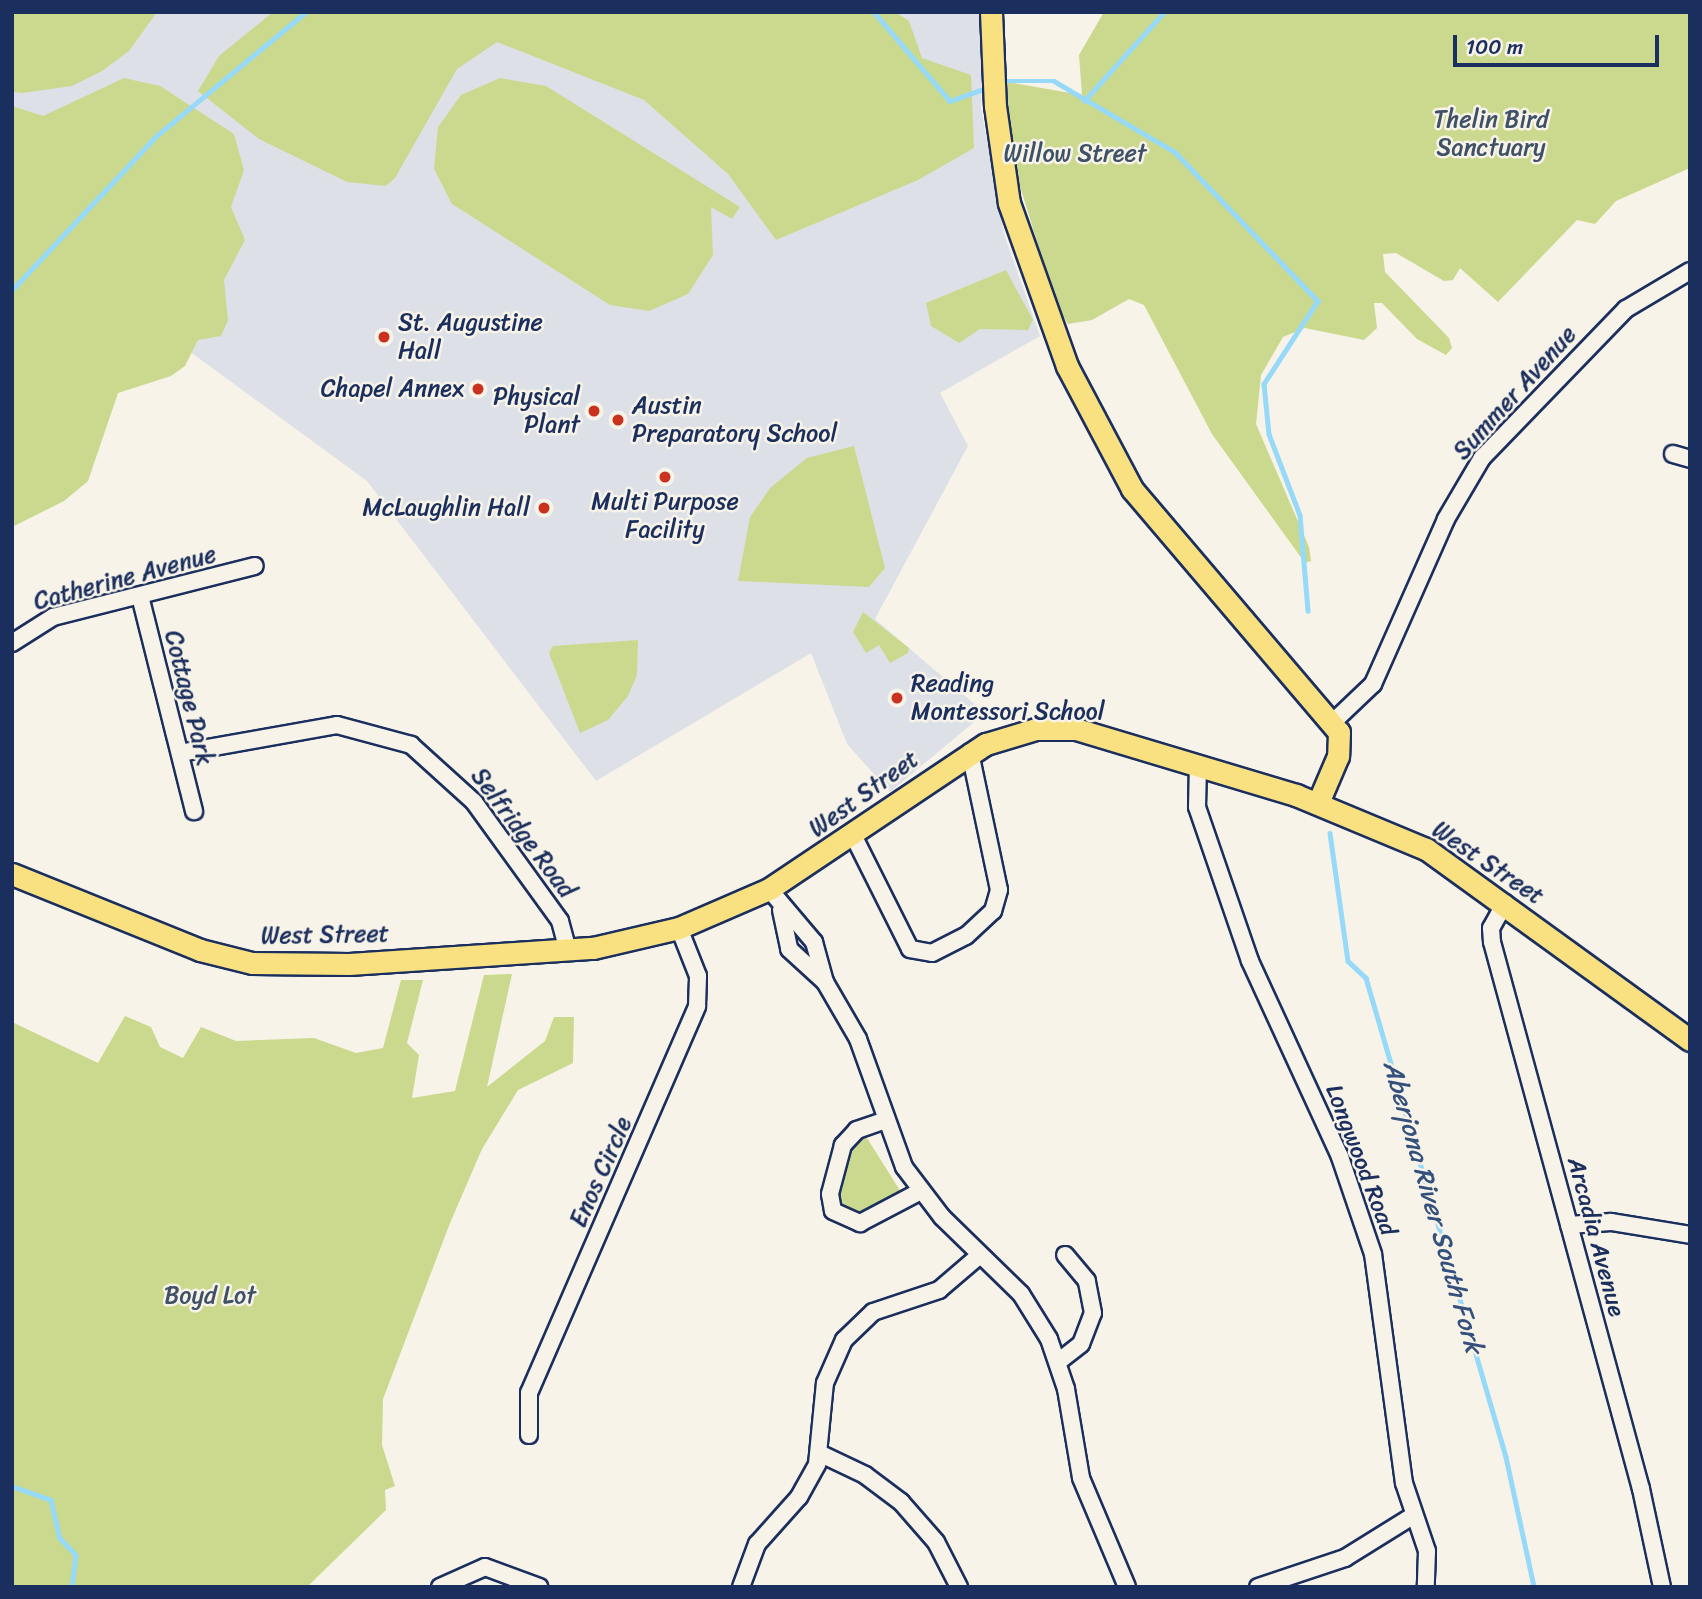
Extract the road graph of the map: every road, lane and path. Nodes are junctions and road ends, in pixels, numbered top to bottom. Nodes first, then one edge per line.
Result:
1 (991, 12) edge
2 (1690, 271) edge
3 (1673, 454) dead end
4 (1690, 459) edge
5 (255, 566) dead end
6 (140, 596) junction
7 (12, 643) edge
8 (1332, 723) junction
9 (970, 752) junction
10 (180, 753) junction
11 (1198, 764) junction
12 (1318, 803) junction
13 (194, 811) dead end
14 (854, 837) junction
15 (12, 874) edge
16 (769, 889) junction
17 (1505, 903) junction
18 (782, 910) junction
19 (680, 928) junction
20 (568, 951) junction
21 (825, 982) junction
22 (1690, 1040) edge
23 (883, 1121) junction
24 (920, 1191) junction
25 (1569, 1225) junction
26 (1690, 1235) edge
27 (980, 1255) junction
28 (1065, 1255) dead end
29 (1058, 1362) junction
30 (529, 1435) dead end
31 (821, 1454) junction
32 (1414, 1515) junction
33 (440, 1587) edge
34 (539, 1587) edge
35 (741, 1587) edge
36 (959, 1587) edge
37 (1127, 1587) edge
38 (1258, 1587) edge
39 (1426, 1587) edge
40 (1662, 1587) edge

1 - 8 main road
2 - 8 street, Summer Avenue
3 - 4 street
5 - 6 street, Catherine Avenue
6 - 7 street, Catherine Avenue
6 - 10 street, Cottage Park
8 - 12 main road
9 - 11 main road, West Street
9 - 14 main road, West Street
9 - 14 street
10 - 13 street, Cottage Park
10 - 20 street, Selfridge Road
11 - 12 main road, West Street
11 - 32 street, Longwood Road
12 - 17 main road, West Street
14 - 16 main road, West Street
15 - 20 main road, West Street
16 - 18 street
16 - 19 main road, West Street
17 - 22 main road, West Street
17 - 25 street, Arcadia Avenue
18 - 21 street
18 - 21 street
19 - 20 main road, West Street
19 - 30 street, Enos Circle
21 - 23 street
23 - 24 street
23 - 24 street
24 - 27 street
25 - 26 street
25 - 40 street, Arcadia Avenue
27 - 29 street
27 - 31 street
28 - 29 street
29 - 37 street
31 - 35 street
31 - 36 street
32 - 38 street
32 - 39 street, Longwood Road
33 - 34 street

